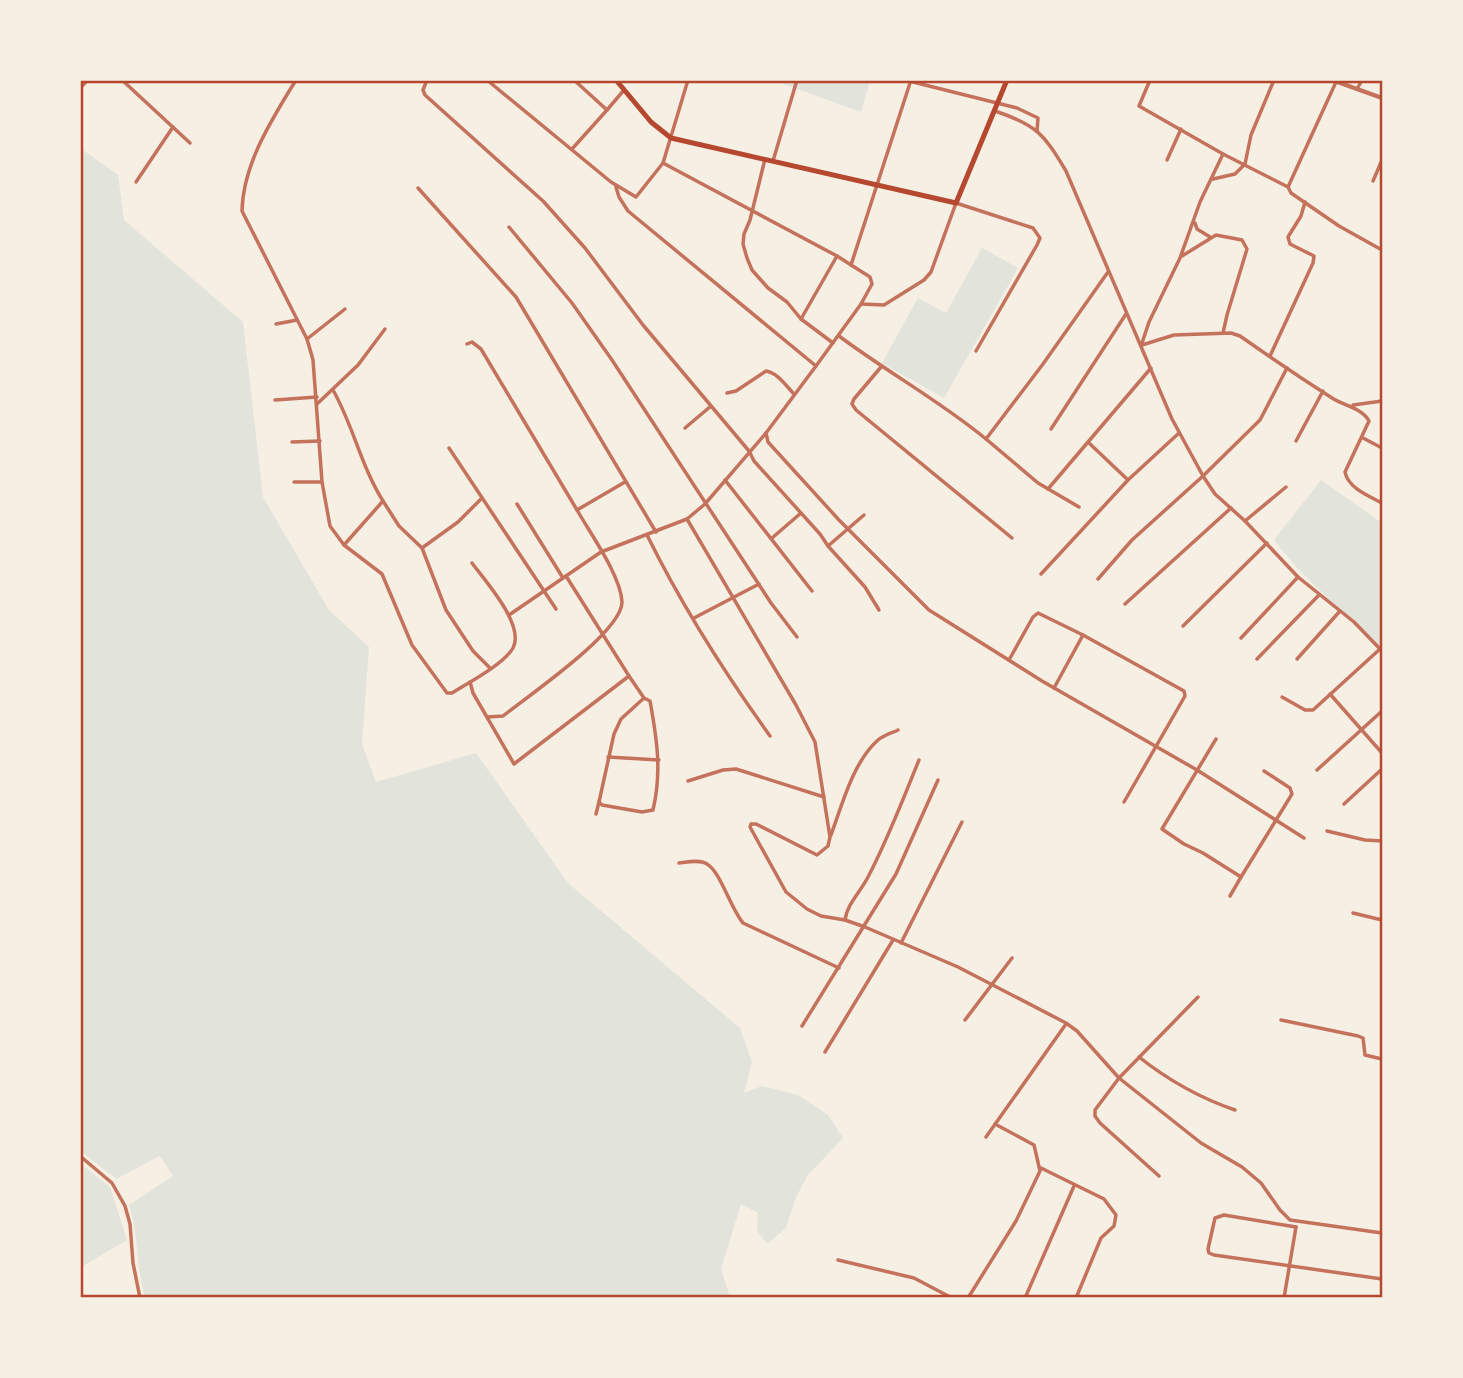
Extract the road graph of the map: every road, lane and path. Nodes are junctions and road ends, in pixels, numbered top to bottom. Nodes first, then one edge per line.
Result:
1 (88, 80) edge
2 (122, 80) edge
3 (296, 80) edge
4 (427, 80) edge
5 (487, 80) edge
6 (574, 80) edge
7 (616, 80) edge
8 (688, 80) edge
9 (797, 80) edge
10 (905, 80) edge
11 (1007, 80) edge
12 (1150, 80) edge
13 (1274, 80) edge
14 (1362, 80) edge
15 (911, 81) edge
16 (1334, 81) edge
17 (80, 88) edge
18 (1357, 89) junction
19 (624, 90) junction
20 (1382, 98) edge
21 (998, 103) junction
22 (607, 110) junction
23 (995, 111) junction
24 (173, 127) junction
25 (1181, 129) junction
26 (1037, 131) junction
27 (671, 138) junction
28 (190, 143) dead end
29 (572, 149) junction
30 (1223, 154) junction
31 (765, 159) junction
32 (1167, 160) dead end
33 (1382, 160) edge
34 (774, 161) junction
35 (663, 163) junction
36 (1245, 164) junction
37 (1213, 178) junction
38 (1373, 181) dead end
39 (136, 182) dead end
40 (616, 186) junction
41 (878, 187) junction
42 (1288, 187) junction
43 (418, 188) dead end
44 (1305, 202) junction
45 (956, 203) junction
46 (752, 211) junction
47 (1194, 221) junction
48 (509, 227) dead end
49 (1210, 237) junction
50 (1382, 250) edge
51 (836, 256) junction
52 (1180, 258) junction
53 (851, 265) junction
54 (1108, 271) junction
55 (861, 304) junction
56 (345, 309) dead end
57 (1126, 314) junction
58 (297, 320) junction
59 (801, 320) junction
60 (276, 324) dead end
61 (385, 329) dead end
62 (1223, 333) junction
63 (839, 336) junction
64 (307, 340) junction
65 (467, 344) dead end
66 (833, 344) junction
67 (1142, 345) junction
68 (976, 351) dead end
69 (1270, 357) junction
70 (816, 366) junction
71 (881, 367) junction
72 (1151, 368) junction
73 (1287, 368) junction
74 (333, 390) junction
75 (1323, 391) junction
76 (727, 393) dead end
77 (794, 394) junction
78 (317, 397) junction
79 (275, 400) dead end
80 (1382, 401) edge
81 (317, 404) junction
82 (711, 406) junction
83 (1351, 406) junction
84 (685, 428) dead end
85 (1051, 429) dead end
86 (766, 433) junction
87 (1179, 433) junction
88 (1363, 438) junction
89 (986, 439) junction
90 (320, 441) junction
91 (1296, 441) dead end
92 (292, 442) dead end
93 (1089, 442) junction
94 (449, 448) dead end
95 (1382, 448) edge
96 (749, 451) junction
97 (1203, 476) junction
98 (726, 480) junction
99 (1128, 480) junction
100 (294, 482) dead end
101 (321, 482) junction
102 (625, 482) junction
103 (1286, 487) dead end
104 (1048, 489) junction
105 (482, 498) junction
106 (383, 501) junction
107 (1382, 503) edge
108 (517, 504) dead end
109 (705, 504) junction
110 (1079, 506) dead end
111 (1231, 508) junction
112 (577, 510) junction
113 (801, 513) junction
114 (864, 515) dead end
115 (687, 519) junction
116 (1245, 521) junction
117 (847, 529) junction
118 (656, 532) junction
119 (647, 535) junction
120 (772, 538) junction
121 (1012, 538) dead end
122 (1267, 543) junction
123 (344, 545) junction
124 (828, 547) junction
125 (422, 548) junction
126 (601, 552) junction
127 (472, 563) dead end
128 (1041, 574) dead end
129 (564, 577) junction
130 (1298, 577) junction
131 (1098, 579) dead end
132 (759, 584) junction
133 (812, 591) dead end
134 (545, 592) junction
135 (1319, 595) junction
136 (733, 599) junction
137 (1125, 604) dead end
138 (556, 609) dead end
139 (879, 610) dead end
140 (1340, 611) junction
141 (509, 615) junction
142 (694, 618) junction
143 (1183, 626) dead end
144 (1083, 635) junction
145 (603, 636) junction
146 (797, 637) dead end
147 (1241, 638) dead end
148 (1381, 650) edge
149 (1257, 659) dead end
150 (1297, 659) dead end
151 (1009, 660) junction
152 (490, 668) junction
153 (629, 676) junction
154 (470, 682) junction
155 (1054, 688) junction
156 (1330, 694) junction
157 (1282, 697) dead end
158 (644, 698) junction
159 (1382, 711) edge
160 (487, 717) junction
161 (898, 730) dead end
162 (1362, 730) junction
163 (769, 736) dead end
164 (1216, 739) dead end
165 (1156, 746) junction
166 (1382, 753) edge
167 (608, 757) junction
168 (659, 760) junction
169 (919, 760) dead end
170 (1382, 769) edge
171 (1197, 770) junction
172 (1317, 770) dead end
173 (1264, 771) dead end
174 (938, 780) dead end
175 (688, 781) dead end
176 (824, 797) junction
177 (599, 802) junction
178 (1124, 802) dead end
179 (1344, 804) dead end
180 (596, 814) dead end
181 (1275, 820) junction
182 (962, 822) dead end
183 (1327, 831) dead end
184 (830, 838) junction
185 (1304, 838) dead end
186 (1382, 841) edge
187 (679, 863) dead end
188 (1241, 877) junction
189 (1230, 896) dead end
190 (1353, 913) dead end
191 (845, 920) junction
192 (1382, 920) edge
193 (865, 927) junction
194 (893, 940) junction
195 (901, 943) junction
196 (1012, 958) dead end
197 (839, 968) junction
198 (991, 984) junction
199 (1198, 997) dead end
200 (965, 1020) dead end
201 (1281, 1020) dead end
202 (1066, 1023) junction
203 (802, 1026) dead end
204 (825, 1052) dead end
205 (1139, 1057) junction
206 (1382, 1059) edge
207 (1119, 1078) junction
208 (1235, 1110) dead end
209 (995, 1124) junction
210 (986, 1137) dead end
211 (80, 1156) edge
212 (1041, 1168) junction
213 (1159, 1176) dead end
214 (1074, 1186) junction
215 (1297, 1222) junction
216 (1296, 1227) junction
217 (1382, 1233) edge
218 (838, 1260) dead end
219 (1289, 1265) junction
220 (1382, 1279) edge
221 (140, 1297) edge
222 (951, 1297) edge
223 (968, 1297) edge
224 (1025, 1297) edge
225 (1076, 1297) edge
226 (1284, 1297) edge

1 - 17 street
2 - 24 street
3 - 58 street
4 - 82 street
5 - 29 street
6 - 22 street
7 - 19 main road
8 - 27 street
9 - 34 street
10 - 15 street
11 - 21 main road
12 - 25 street
13 - 36 street
14 - 18 street
15 - 21 street
15 - 41 street
16 - 18 street
16 - 42 street
18 - 20 street
19 - 22 street
19 - 27 main road
21 - 23 main road
21 - 26 street
22 - 29 street
23 - 26 street
23 - 45 main road
24 - 28 street
24 - 39 street
25 - 30 street
25 - 32 street
26 - 54 street
27 - 31 main road
27 - 35 street
29 - 40 street
30 - 36 street
30 - 37 street
31 - 34 main road
31 - 46 street
33 - 38 street
34 - 41 main road
35 - 40 street
35 - 46 street
36 - 37 street
36 - 42 street
37 - 47 street
40 - 70 street
41 - 45 main road
41 - 53 street
42 - 44 street
43 - 102 street
44 - 50 street
44 - 69 street
45 - 55 street
45 - 68 street
46 - 51 street
46 - 59 street
47 - 49 street
47 - 52 street
48 - 109 street
49 - 52 street
49 - 62 street
51 - 53 street
51 - 59 street
52 - 67 street
53 - 55 street
54 - 57 street
54 - 89 street
55 - 63 street
56 - 64 street
57 - 67 street
57 - 85 street
58 - 60 street
58 - 64 street
59 - 66 street
61 - 74 street
62 - 67 street
62 - 69 street
63 - 66 street
63 - 71 street
64 - 78 street
65 - 112 street
66 - 70 street
67 - 72 street
69 - 73 street
70 - 77 street
71 - 89 street
71 - 121 street
72 - 87 street
72 - 93 street
73 - 75 street
73 - 97 street
74 - 81 street
74 - 106 street
75 - 83 street
75 - 91 street
76 - 77 street
77 - 86 street
78 - 79 street
78 - 81 street
80 - 83 street
81 - 90 street
82 - 84 street
82 - 96 street
83 - 88 street
86 - 96 street
86 - 117 street
87 - 97 street
87 - 99 street
88 - 95 street
88 - 107 street
89 - 104 street
90 - 92 street
90 - 101 street
93 - 99 street
93 - 104 street
94 - 105 street
96 - 98 street
96 - 113 street
97 - 111 street
97 - 131 street
98 - 109 street
98 - 120 street
99 - 128 street
100 - 101 street
101 - 123 street
102 - 112 street
102 - 118 street
103 - 116 street
104 - 110 street
105 - 125 street
105 - 134 street
106 - 123 street
106 - 125 street
108 - 129 street
109 - 115 street
109 - 132 street
111 - 116 street
111 - 137 street
112 - 126 street
113 - 120 street
113 - 124 street
114 - 117 street
115 - 118 street
115 - 136 street
116 - 122 street
117 - 124 street
117 - 151 street
118 - 119 street
119 - 126 street
119 - 142 street
120 - 133 street
122 - 130 street
122 - 143 street
123 - 154 street
124 - 139 street
125 - 152 street
126 - 129 street
126 - 145 street
127 - 141 street
129 - 134 street
129 - 145 street
130 - 135 street
130 - 147 street
132 - 136 street
132 - 146 street
134 - 138 street
134 - 141 street
135 - 140 street
135 - 149 street
136 - 142 street
136 - 176 street
140 - 148 street
140 - 150 street
141 - 152 street
142 - 163 street
144 - 151 street
144 - 155 street
144 - 165 street
145 - 153 street
145 - 160 street
148 - 156 street
151 - 155 street
152 - 154 street
153 - 158 street
153 - 160 street
154 - 160 street
155 - 165 street
156 - 157 street
156 - 162 street
158 - 167 street
158 - 168 street
159 - 162 street
161 - 184 street
162 - 166 street
162 - 172 street
164 - 171 street
165 - 171 street
165 - 178 street
167 - 168 street
167 - 177 street
168 - 177 street
169 - 191 street
170 - 179 street
171 - 181 street
171 - 188 street
173 - 181 street
174 - 193 street
175 - 176 street
176 - 184 street
177 - 180 street
181 - 185 street
181 - 188 street
182 - 195 street
183 - 186 street
184 - 191 street
187 - 197 street
188 - 189 street
190 - 192 street
191 - 193 street
193 - 194 street
193 - 197 street
194 - 195 street
194 - 204 street
195 - 198 street
196 - 198 street
197 - 203 street
198 - 200 street
198 - 202 street
199 - 205 street
201 - 206 street
202 - 207 street
202 - 209 street
205 - 207 street
205 - 208 street
207 - 213 street
207 - 215 street
209 - 210 street
209 - 212 street
211 - 221 street
212 - 214 street
212 - 223 street
214 - 224 street
214 - 225 street
215 - 216 street
215 - 217 street
216 - 219 street
216 - 219 street
218 - 222 street
219 - 220 street
219 - 226 street

